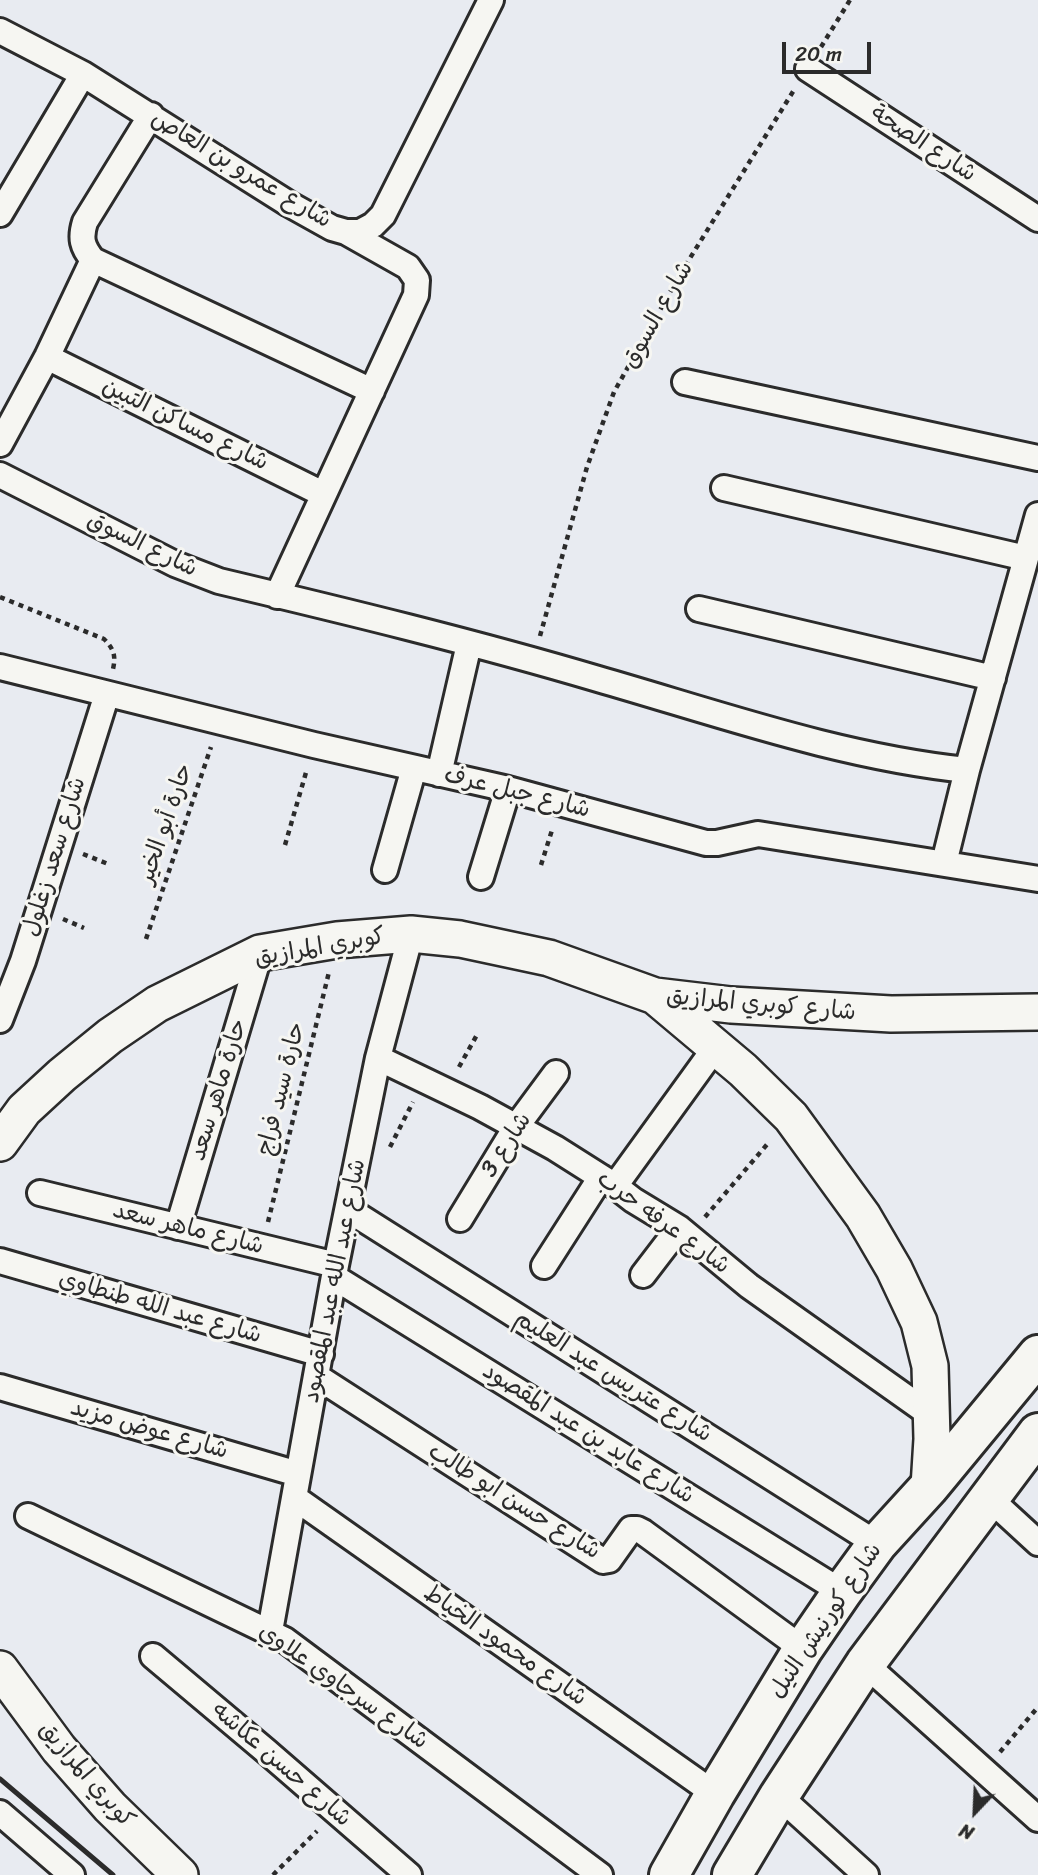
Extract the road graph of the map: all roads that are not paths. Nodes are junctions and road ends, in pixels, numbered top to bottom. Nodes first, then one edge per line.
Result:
1 (491, 0) edge
2 (0, 31) edge
3 (808, 69) road end
4 (83, 74) junction
5 (151, 115) junction
6 (0, 214) edge
7 (1038, 219) edge
8 (346, 232) junction
9 (93, 260) junction
10 (47, 357) junction
11 (685, 382) dead end
12 (372, 391) junction
13 (0, 444) edge
14 (1038, 458) edge
15 (0, 475) edge
16 (724, 488) dead end
17 (323, 494) junction
18 (1038, 515) edge
19 (1026, 558) junction
20 (277, 596) junction
21 (699, 609) dead end
22 (470, 644) junction
23 (0, 667) edge
24 (993, 678) junction
25 (107, 694) junction
26 (414, 768) junction
27 (967, 770) junction
28 (439, 774) junction
29 (508, 789) junction
30 (944, 863) junction
31 (386, 870) dead end
32 (481, 877) dead end
33 (1037, 877) edge
34 (411, 934) junction
35 (260, 953) junction
36 (654, 996) junction
37 (1038, 1012) edge
38 (0, 1020) edge
39 (715, 1048) junction
40 (378, 1058) junction
41 (556, 1073) dead end
42 (516, 1128) junction
43 (0, 1143) edge
44 (608, 1181) junction
45 (40, 1193) dead end
46 (349, 1210) junction
47 (460, 1219) dead end
48 (178, 1227) junction
49 (684, 1232) junction
50 (0, 1261) edge
51 (544, 1266) dead end
52 (335, 1271) junction
53 (643, 1275) dead end
54 (1038, 1354) edge
55 (318, 1365) junction
56 (0, 1387) edge
57 (931, 1415) junction
58 (1038, 1433) edge
59 (296, 1486) junction
60 (929, 1487) junction
61 (988, 1497) junction
62 (28, 1516) dead end
63 (1038, 1543) edge
64 (877, 1544) junction
65 (842, 1592) junction
66 (270, 1631) junction
67 (803, 1649) junction
68 (153, 1656) dead end
69 (864, 1664) junction
70 (0, 1669) edge
71 (715, 1794) junction
72 (779, 1796) junction
73 (0, 1814) edge
74 (1038, 1819) edge
75 (72, 1875) edge
76 (180, 1875) edge
77 (409, 1875) edge
78 (600, 1875) edge
79 (669, 1875) edge
80 (732, 1875) edge
81 (866, 1875) edge

1 - 8 street, شارع عمرو بن العاص
2 - 4 street, شارع عمرو بن العاص
3 - 7 street, شارع الصحة
4 - 5 street, شارع عمرو بن العاص
4 - 6 street
5 - 8 street, شارع عمرو بن العاص
5 - 9 street
8 - 12 street
9 - 10 street
9 - 12 street
10 - 13 street
10 - 17 street, شارع مساكن التبين
11 - 14 street
12 - 17 street
15 - 20 street, شارع السوق
16 - 19 street
17 - 20 street
18 - 19 street
19 - 24 street
20 - 22 street, شارع السوق
21 - 24 street
22 - 27 street, شارع السوق
22 - 28 street
23 - 25 street, شارع جبل عرف
24 - 27 street
25 - 26 street, شارع جبل عرف
25 - 38 street, شارع سعد زغلول
26 - 28 street, شارع جبل عرف
26 - 31 street
27 - 30 street
28 - 29 street, شارع جبل عرف
29 - 30 street, شارع جبل عرف
29 - 32 street
30 - 33 street, شارع جبل عرف
34 - 35 street, كوبري المرازيق
34 - 36 street, كوبري المرازيق
34 - 40 street, شارع عبد الله عبد المقصود
35 - 43 street, كوبري المرازيق
35 - 48 street, حارة ماهر سعد
36 - 37 street, شارع كوبري المرازيق
36 - 39 street, شارع كوبري المرازيق
39 - 44 street
39 - 57 street, شارع كوبري المرازيق
40 - 42 street, شارع عرفه حرب
40 - 46 street, شارع عبد الله عبد المقصود
41 - 42 street, شارع 3
42 - 44 street, شارع عرفه حرب
42 - 47 street, شارع 3
44 - 49 street, شارع عرفه حرب
44 - 51 street
45 - 48 street, شارع ماهر سعد
46 - 52 street, شارع عبد الله عبد المقصود
46 - 64 street, شارع عتريس عبد العليم
48 - 52 street, شارع ماهر سعد
49 - 53 street
49 - 57 street, شارع عرفه حرب
50 - 55 street, شارع عبد الله طنطاوي
52 - 55 street, شارع عبد الله عبد المقصود
52 - 65 street, شارع عابد بن عبد المقصود
54 - 60 highway, شارع كورنيش النيل
55 - 59 street, شارع عبد الله عبد المقصود
55 - 67 street, شارع حسن ابو طالب
56 - 59 street, شارع عوض مزيد
57 - 60 street, شارع كوبري المرازيق
58 - 61 highway
59 - 66 street, شارع عبد الله عبد المقصود
59 - 71 street, شارع محمود الخياط
60 - 64 highway, شارع كورنيش النيل
61 - 63 street
61 - 69 highway
62 - 66 street, شارع سرجاوي علاوي
64 - 65 highway, شارع كورنيش النيل
65 - 67 highway, شارع كورنيش النيل
66 - 78 street, شارع سرجاوي علاوي
67 - 71 highway, شارع كورنيش النيل
68 - 77 street, شارع حسن عكاشه
69 - 72 highway
69 - 74 street
70 - 76 street, كوبري المرازيق
71 - 79 highway, شارع كورنيش النيل
72 - 80 highway
72 - 81 street
73 - 75 street

